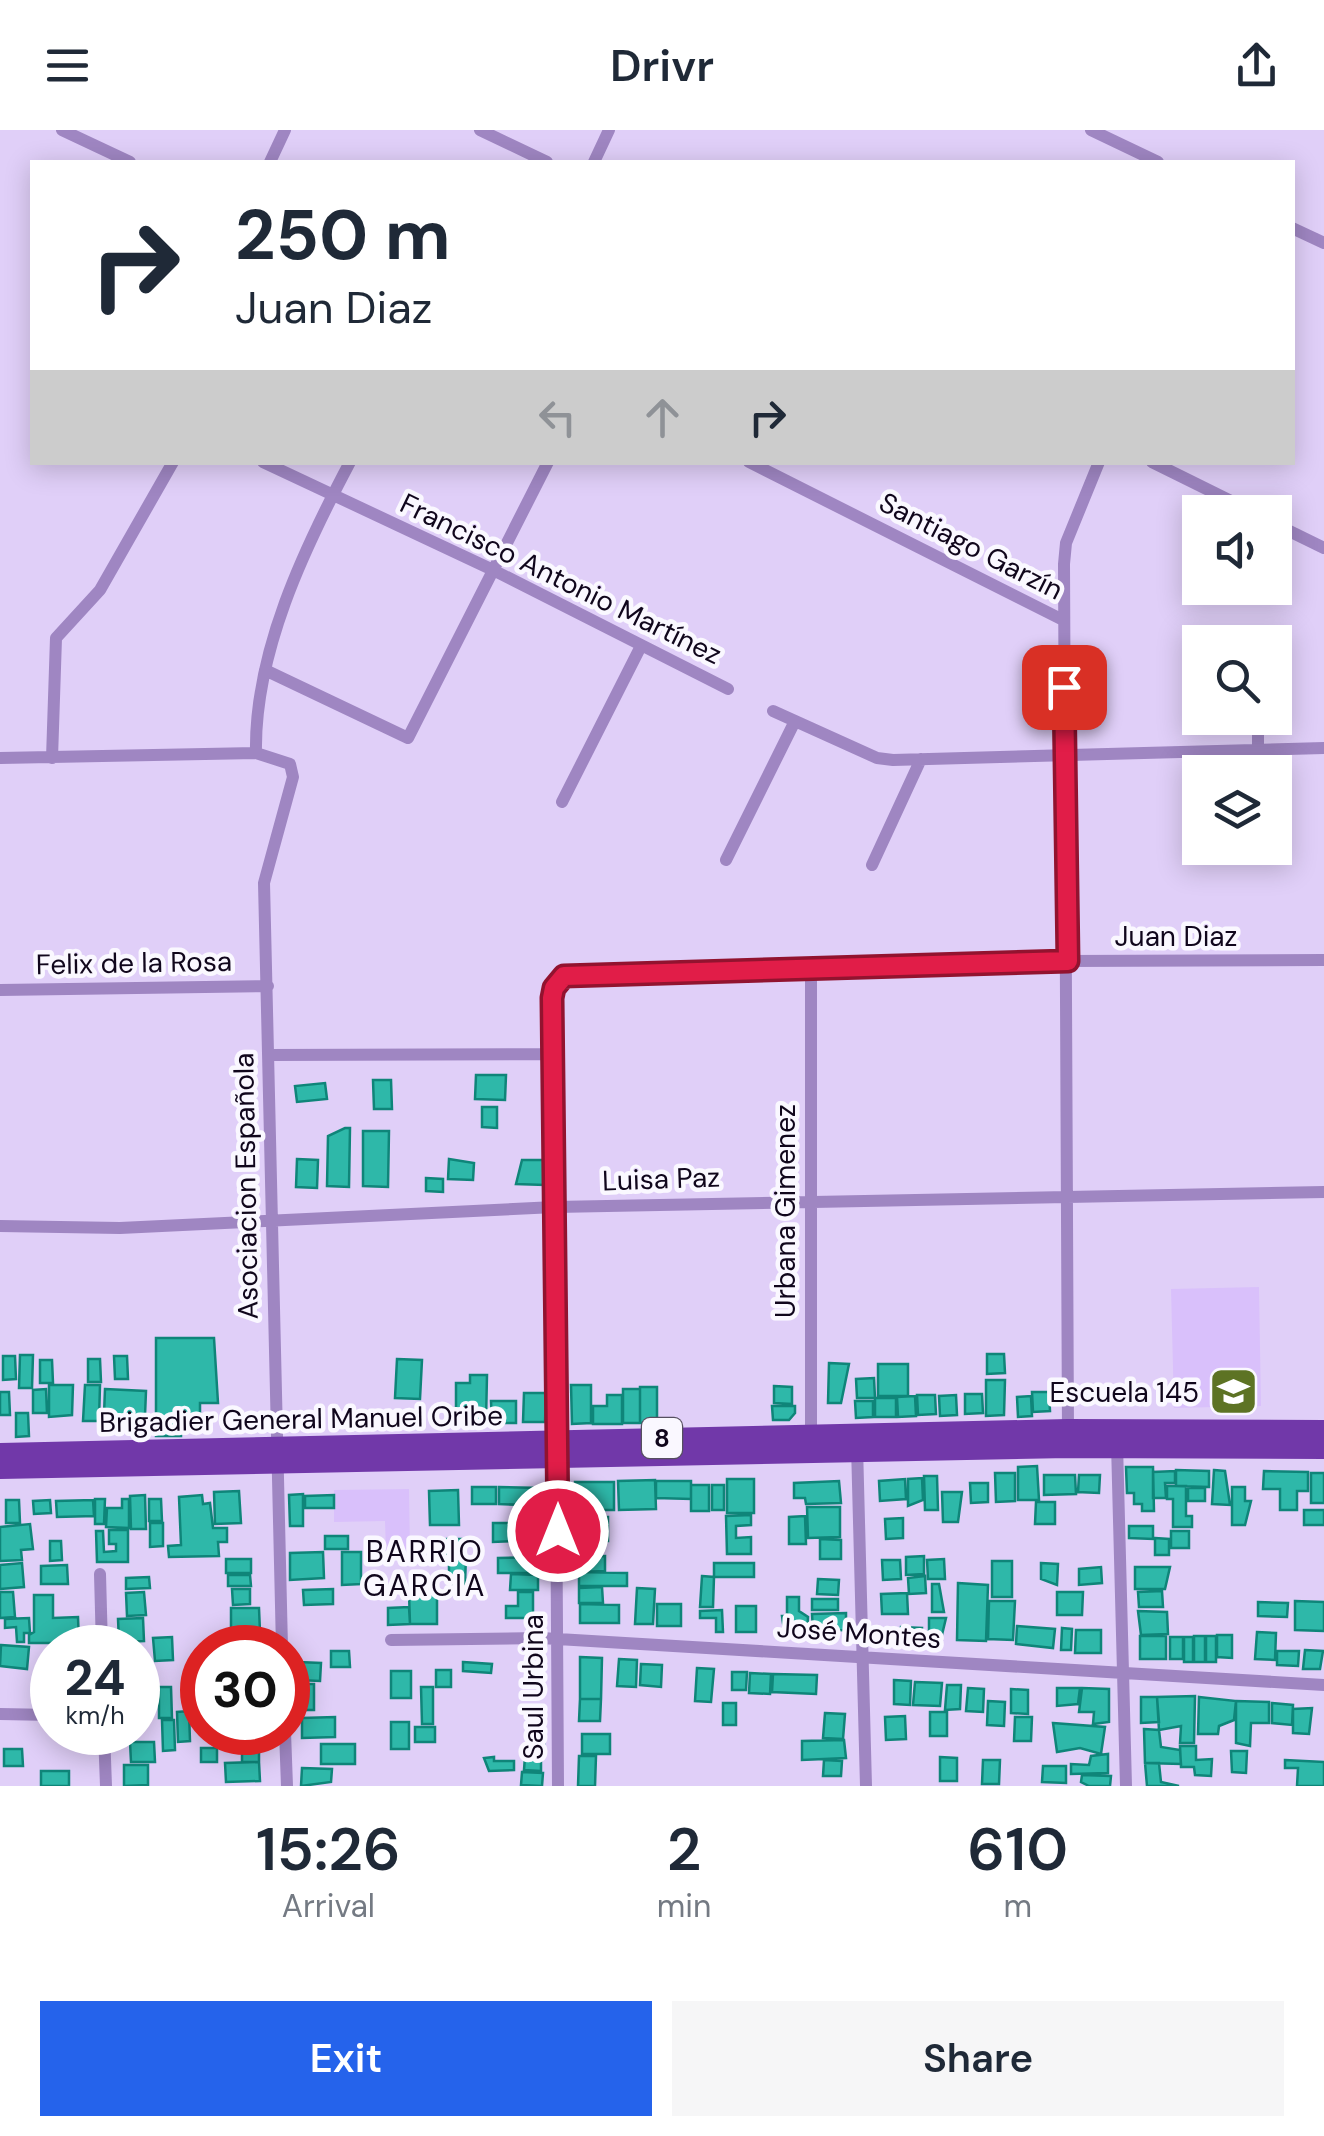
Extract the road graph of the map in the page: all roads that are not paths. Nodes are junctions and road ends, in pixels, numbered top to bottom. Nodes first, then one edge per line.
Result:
1 (62, 130) edge
2 (285, 130) edge
3 (480, 130) edge
4 (609, 130) edge
5 (1092, 130) edge
6 (126, 160) edge
7 (271, 160) edge
8 (544, 160) edge
9 (595, 160) edge
10 (1154, 160) edge
11 (1295, 229) edge
12 (1324, 243) edge
13 (172, 465) edge
14 (269, 465) edge
15 (348, 465) edge
16 (546, 465) edge
17 (1098, 465) edge
18 (1158, 465) edge
19 (771, 467) edge
20 (1219, 495) edge
21 (332, 496) junction
22 (1292, 532) edge
23 (1324, 548) edge
24 (493, 570) junction
25 (1063, 620) junction
26 (641, 646) junction
27 (265, 670) junction
28 (728, 689) dead end
29 (773, 711) dead end
30 (795, 721) junction
31 (1258, 735) edge
32 (1258, 748) junction
33 (1324, 748) edge
34 (256, 753) junction
35 (1065, 754) junction
36 (0, 758) edge
37 (52, 758) junction
38 (921, 760) junction
39 (562, 802) dead end
40 (726, 860) dead end
41 (872, 865) dead end
42 (1324, 960) edge
43 (1068, 961) junction
44 (811, 968) junction
45 (268, 986) junction
46 (554, 988) joint
47 (0, 990) edge
48 (554, 1054) junction
49 (269, 1055) junction
50 (1324, 1192) edge
51 (1069, 1198) junction
52 (808, 1200) junction
53 (554, 1208) junction
54 (273, 1219) junction
55 (0, 1226) edge
56 (1324, 1430) edge
57 (1068, 1438) junction
58 (1117, 1439) junction
59 (811, 1443) junction
60 (857, 1443) junction
61 (1324, 1448) edge
62 (558, 1450) junction
63 (0, 1453) edge
64 (275, 1456) junction
65 (0, 1469) edge
66 (100, 1574) dead end
67 (101, 1625) edge
68 (281, 1625) edge
69 (391, 1640) dead end
70 (559, 1640) junction
71 (864, 1658) junction
72 (1122, 1675) junction
73 (1324, 1685) edge
74 (0, 1714) edge
75 (30, 1715) edge
76 (105, 1755) edge
77 (286, 1755) edge
78 (106, 1786) edge
79 (287, 1786) edge
80 (558, 1786) edge
81 (866, 1786) edge
82 (1126, 1786) edge

1 - 6 street
2 - 7 street
3 - 8 street
4 - 9 street
5 - 10 street
11 - 12 street
13 - 37 street
14 - 21 street, Francisco Antonio Martínez
15 - 21 street
16 - 24 street
17 - 25 street
18 - 20 street
19 - 25 street, Santiago Garzín
21 - 24 street, Francisco Antonio Martínez
21 - 27 street
22 - 23 street
24 - 26 street, Francisco Antonio Martínez
24 - 27 street
25 - 35 street
26 - 28 street, Francisco Antonio Martínez
26 - 39 street
27 - 34 street
29 - 30 street
30 - 38 street
30 - 40 street
31 - 32 street
32 - 33 street
32 - 35 street
34 - 37 street
34 - 45 street, Asociacion Española
35 - 38 street
35 - 43 street
36 - 37 street
38 - 41 street
42 - 43 street, Juan Diaz
43 - 44 street, Juan Diaz
43 - 51 street
44 - 46 street, Juan Diaz
44 - 52 street, Urbana Gimenez
45 - 47 street, Felix de la Rosa
45 - 49 street, Asociacion Española
46 - 48 street, Saul Urbina
48 - 49 street
48 - 53 street, Saul Urbina
49 - 54 street, Asociacion Española
50 - 51 street, Luisa Paz
51 - 52 street, Luisa Paz
51 - 57 street
52 - 53 street, Luisa Paz
52 - 59 street, Urbana Gimenez
53 - 54 street, Luisa Paz
53 - 62 street, Saul Urbina
54 - 55 street, Luisa Paz
54 - 64 street, Asociacion Española
56 - 58 main road, Brigadier General Manuel Oribe / 8
57 - 58 main road, Brigadier General Manuel Oribe / 8
57 - 60 main road, Brigadier General Manuel Oribe / 8
58 - 61 main road, Brigadier General Manuel Oribe / 8
58 - 72 street
59 - 60 main road, Brigadier General Manuel Oribe / 8
59 - 62 main road, Brigadier General Manuel Oribe / 8
60 - 71 street
62 - 64 main road, Brigadier General Manuel Oribe / 8
62 - 70 street, Saul Urbina
63 - 64 main road, Brigadier General Manuel Oribe / 8
64 - 65 main road, Brigadier General Manuel Oribe / 8
64 - 68 street, Asociacion Española
66 - 67 street
69 - 70 street, José Montes
70 - 71 street, José Montes
70 - 80 street, Saul Urbina
71 - 72 street, José Montes
71 - 81 street
72 - 73 street, José Montes
72 - 82 street
74 - 75 street
76 - 78 street
77 - 79 street

